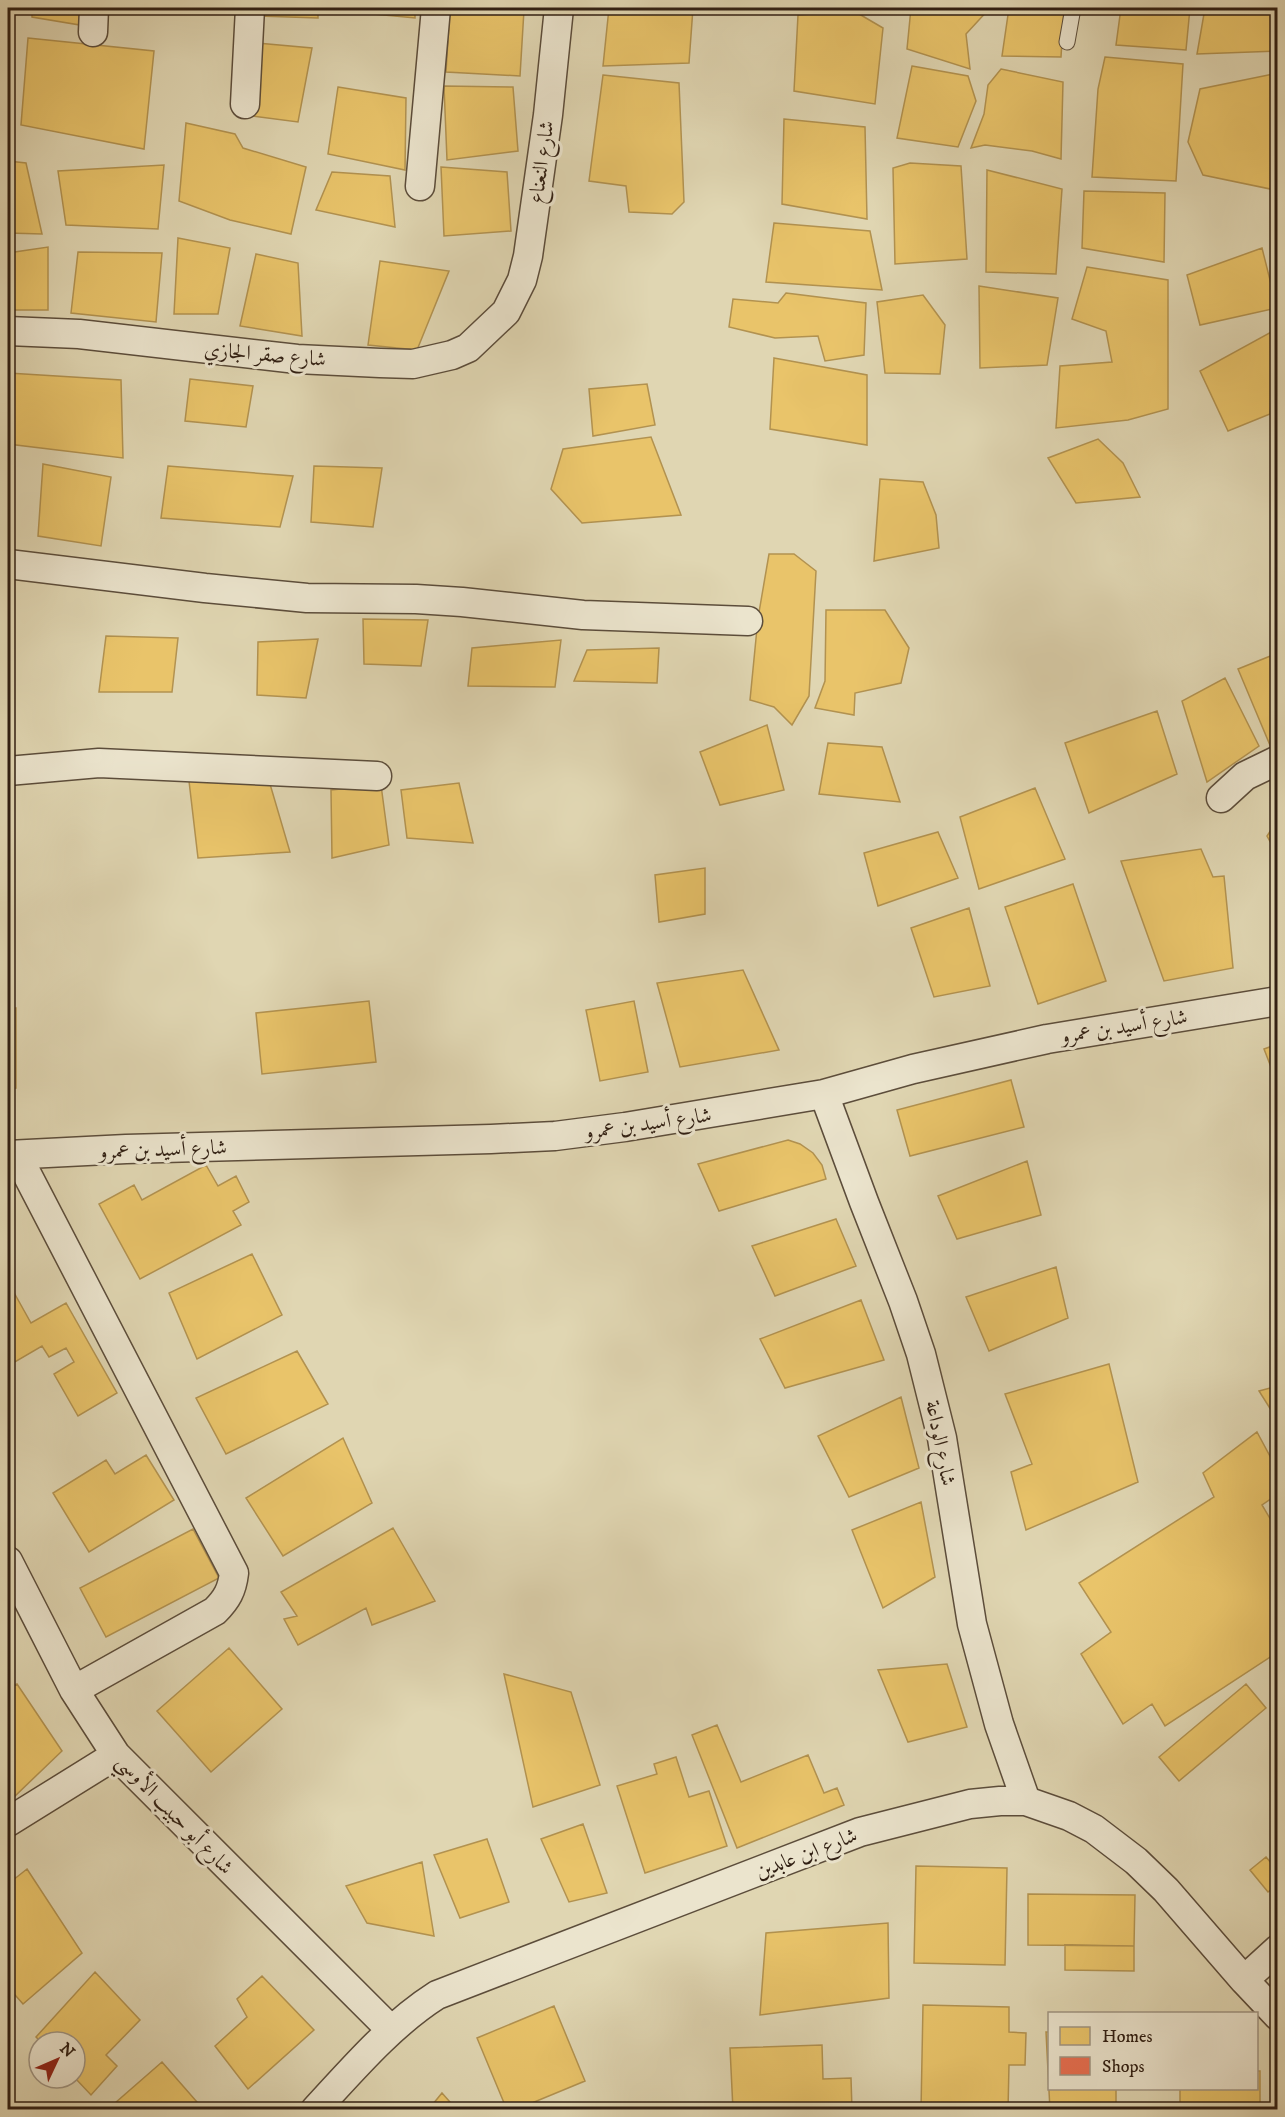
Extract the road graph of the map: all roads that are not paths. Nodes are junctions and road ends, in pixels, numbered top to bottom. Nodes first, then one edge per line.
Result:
1 (250, 8) edge
2 (436, 8) edge
3 (559, 8) edge
4 (1073, 8) edge
5 (1067, 42) dead end
6 (245, 104) dead end
7 (420, 186) dead end
8 (506, 312) joint
9 (8, 331) edge
10 (8, 564) edge
11 (748, 621) dead end
12 (1278, 760) edge
13 (8, 771) edge
14 (377, 776) dead end
15 (1221, 798) dead end
16 (1278, 1001) edge
17 (824, 1094) junction
18 (12, 1155) edge
19 (8, 1561) edge
20 (74, 1690) junction
21 (116, 1755) junction
22 (1026, 1801) junction
23 (8, 1822) edge
24 (1278, 1949) edge
25 (1244, 1980) junction
26 (1278, 2016) edge
27 (391, 2030) junction
28 (315, 2109) edge

1 - 6 street
2 - 7 street
3 - 8 street, شارع النعناع
4 - 5 lane
8 - 9 street, شارع صقر الجازي
10 - 11 street
12 - 15 street
13 - 14 street
16 - 17 street, شارع أسيد بن عمرو
17 - 18 street, شارع أسيد بن عمرو
17 - 22 street, شارع الوداعة
18 - 20 street
19 - 20 street, شارع أبو حبيب الأوسي
20 - 21 street, شارع أبو حبيب الأوسي
21 - 23 street
21 - 27 street, شارع أبو حبيب الأوسي
22 - 25 street, شارع ابن عابدين
22 - 27 street, شارع ابن عابدين
24 - 25 street
25 - 26 street, شارع ابن عابدين
27 - 28 street, شارع ابن عابدين

